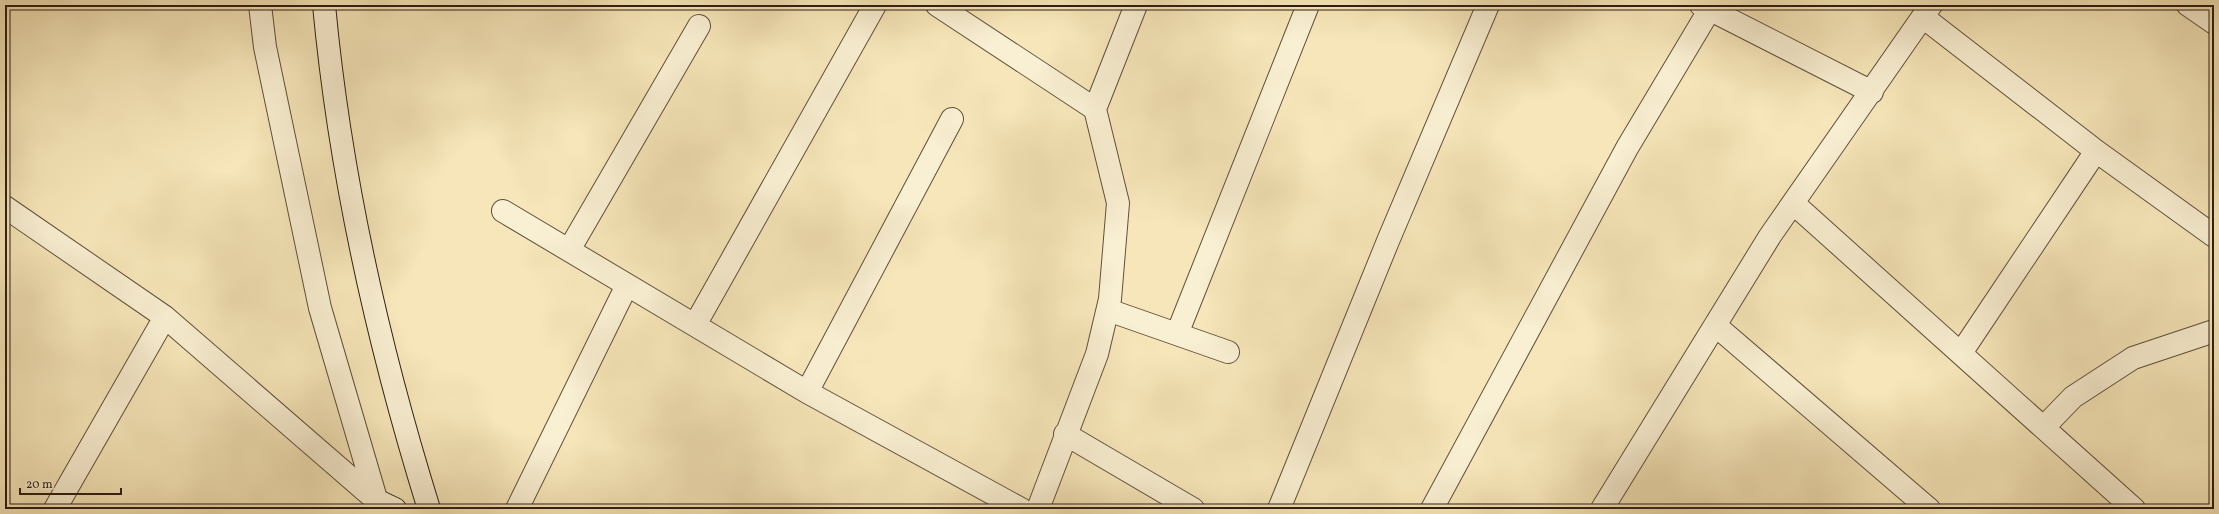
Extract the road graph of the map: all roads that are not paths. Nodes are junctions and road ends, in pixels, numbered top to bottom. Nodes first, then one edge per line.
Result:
1 (260, 5) edge
2 (324, 5) edge
3 (875, 5) edge
4 (937, 5) edge
5 (1136, 5) edge
6 (1308, 5) edge
7 (1488, 5) edge
8 (2188, 5) edge
9 (1705, 7) edge
10 (1927, 11) edge
11 (2214, 23) edge
12 (699, 26) dead end
13 (1872, 92) junction
14 (1095, 109) junction
15 (952, 119) dead end
16 (2096, 151) junction
17 (1793, 203) junction
18 (5, 207) edge
19 (503, 211) dead end
20 (2214, 236) edge
21 (569, 250) junction
22 (627, 285) junction
23 (1108, 310) junction
24 (165, 317) junction
25 (695, 325) junction
26 (1715, 325) junction
27 (2214, 331) edge
28 (1177, 334) junction
29 (1228, 352) dead end
30 (1961, 353) junction
31 (807, 392) junction
32 (2044, 427) junction
33 (1065, 434) junction
34 (386, 506) edge
35 (55, 509) edge
36 (429, 509) edge
37 (517, 509) edge
38 (1021, 509) edge
39 (1038, 509) edge
40 (1193, 509) edge
41 (1279, 509) edge
42 (1432, 509) edge
43 (1602, 509) edge
44 (1929, 509) edge
45 (2134, 509) edge

1 - 34 street
2 - 36 street
3 - 25 street
4 - 14 street
5 - 14 street
6 - 28 street
7 - 41 street
8 - 11 street
9 - 13 street
9 - 42 street
10 - 13 street
10 - 16 street
12 - 21 street
13 - 17 street
14 - 23 street
15 - 31 street
16 - 20 street
16 - 30 street
17 - 26 street
17 - 30 street
18 - 24 street
19 - 21 street
21 - 22 street
22 - 25 street
22 - 37 street
23 - 28 street
23 - 33 street
24 - 34 street
24 - 35 street
25 - 31 street
26 - 43 street
26 - 44 street
27 - 32 street
28 - 29 street
30 - 32 street
31 - 38 street
32 - 45 street
33 - 39 street
33 - 40 street

